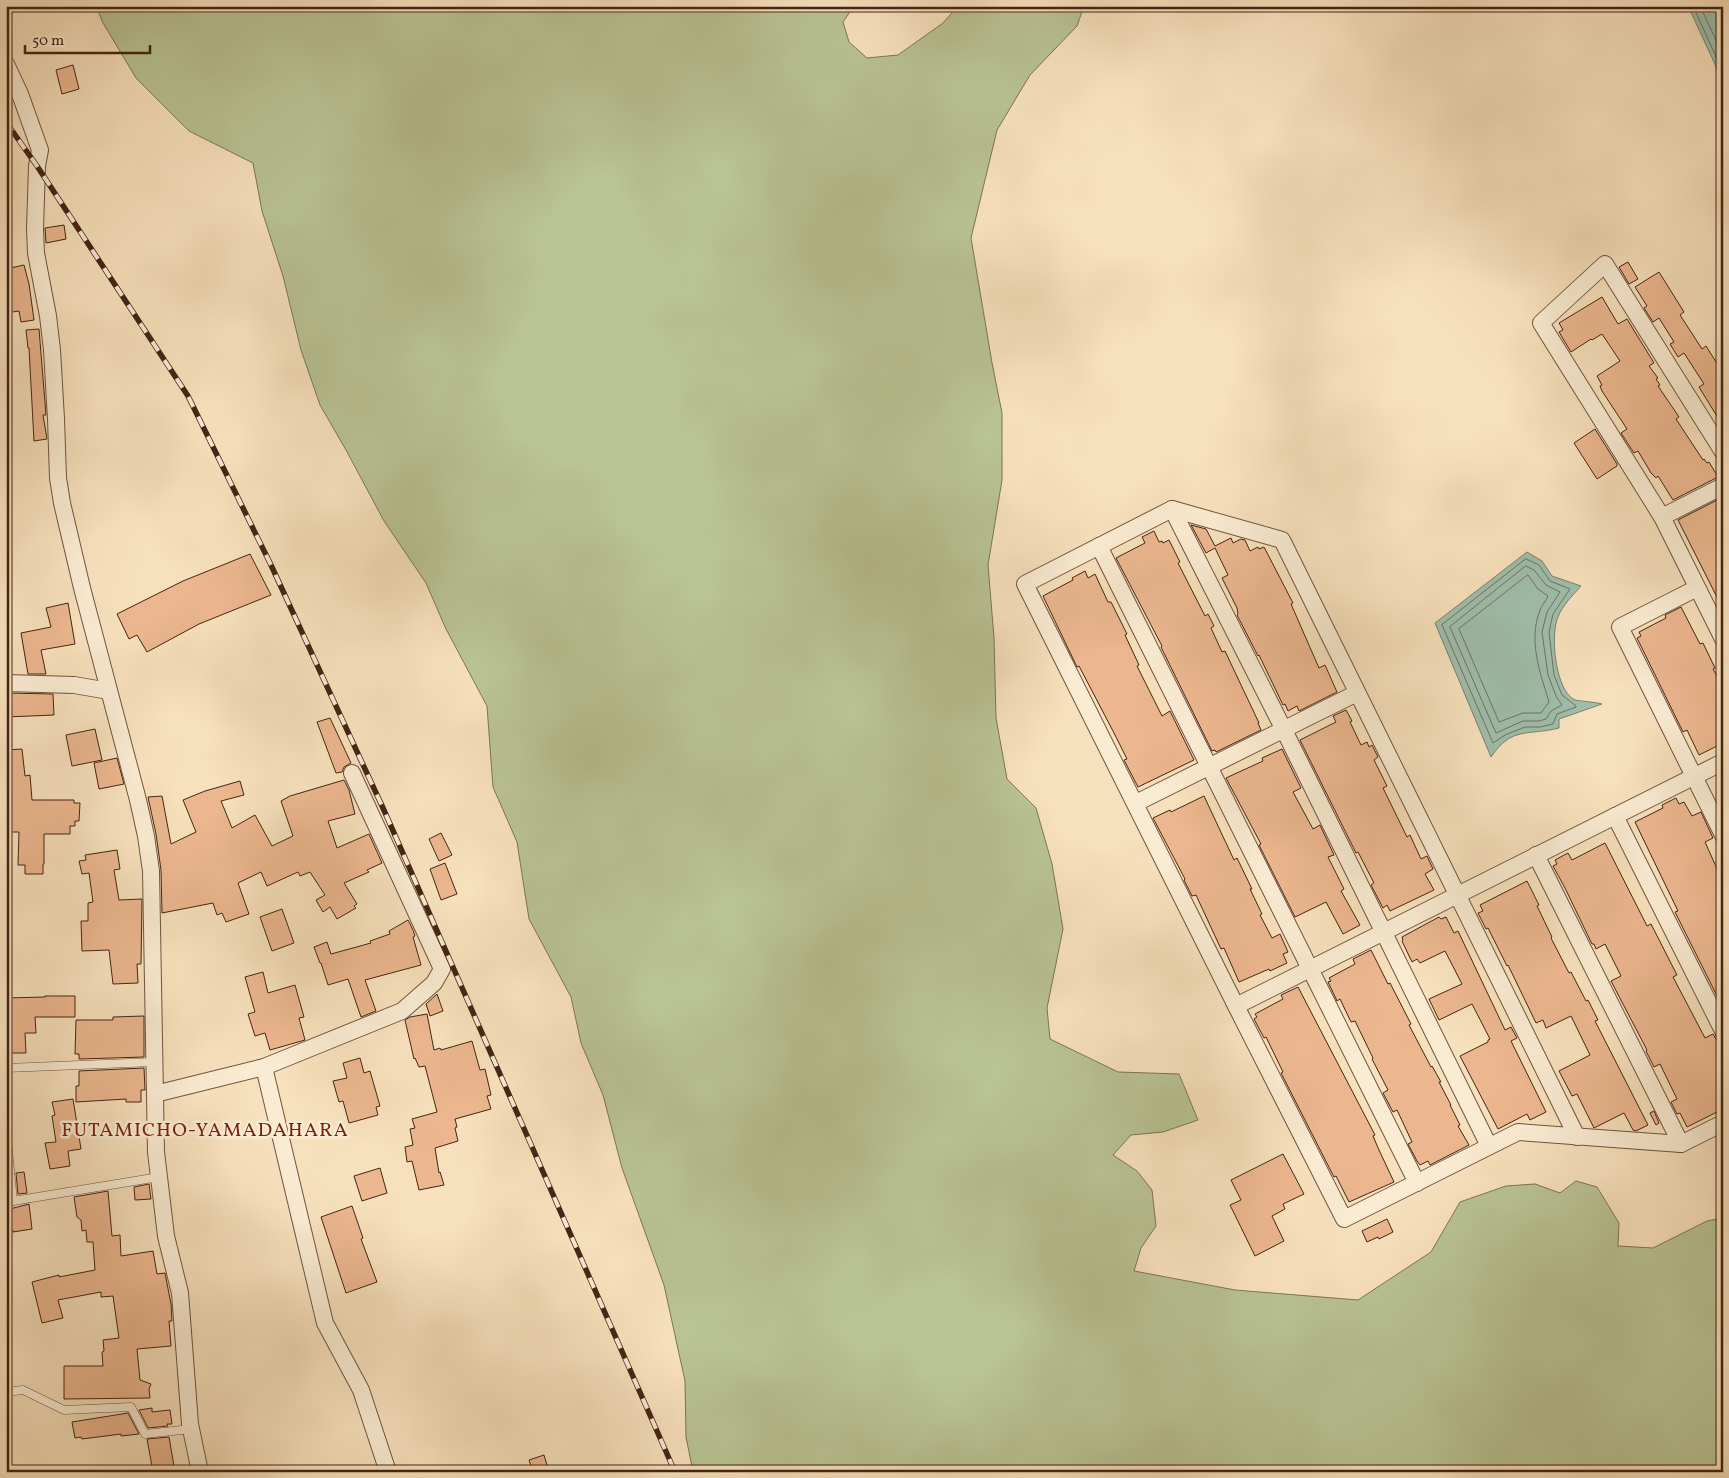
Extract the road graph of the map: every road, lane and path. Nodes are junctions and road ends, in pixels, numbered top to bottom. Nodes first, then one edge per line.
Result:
1 (6, 64) edge
2 (1723, 452) edge
3 (1723, 486) edge
4 (1172, 510) junction
5 (1662, 517) junction
6 (1099, 546) junction
7 (1697, 588) junction
8 (1723, 639) edge
9 (6, 683) edge
10 (109, 691) junction
11 (1357, 693) junction
12 (1284, 730) junction
13 (1723, 762) edge
14 (1208, 767) junction
15 (352, 773) dead end
16 (1694, 776) junction
17 (1136, 803) junction
18 (1615, 816) junction
19 (1723, 835) edge
20 (1536, 855) junction
21 (1458, 894) junction
22 (1384, 931) junction
23 (1310, 968) junction
24 (1236, 1006) junction
25 (1723, 1031) edge
26 (154, 1062) junction
27 (264, 1066) junction
28 (6, 1068) edge
29 (155, 1094) junction
30 (1723, 1123) edge
31 (6, 1130) edge
32 (1577, 1137) junction
33 (1681, 1144) junction
34 (1489, 1146) junction
35 (159, 1177) junction
36 (1417, 1183) junction
37 (9, 1203) edge
38 (6, 1392) edge
39 (191, 1429) junction
40 (200, 1472) edge
41 (388, 1472) edge

1 - 10 street
2 - 5 street
3 - 5 street
4 - 6 street
4 - 11 street
4 - 12 street
5 - 7 street
6 - 14 street
6 - 17 street
7 - 8 street
7 - 16 street
9 - 10 street
10 - 26 street
11 - 12 street
11 - 21 street
12 - 14 street
12 - 22 street
13 - 16 street
14 - 17 street
14 - 23 street
15 - 27 street
16 - 18 street
16 - 19 street
17 - 24 street
18 - 20 street
18 - 25 street
20 - 21 street
20 - 33 street
21 - 22 street
21 - 32 street
22 - 23 street
22 - 34 street
23 - 24 street
23 - 36 street
24 - 36 street
26 - 28 lane
26 - 29 street
27 - 29 street
27 - 41 street
29 - 35 street
30 - 33 street
31 - 37 lane
32 - 33 street
32 - 34 street
34 - 36 street
35 - 37 lane
35 - 39 street
38 - 39 lane
39 - 40 street

